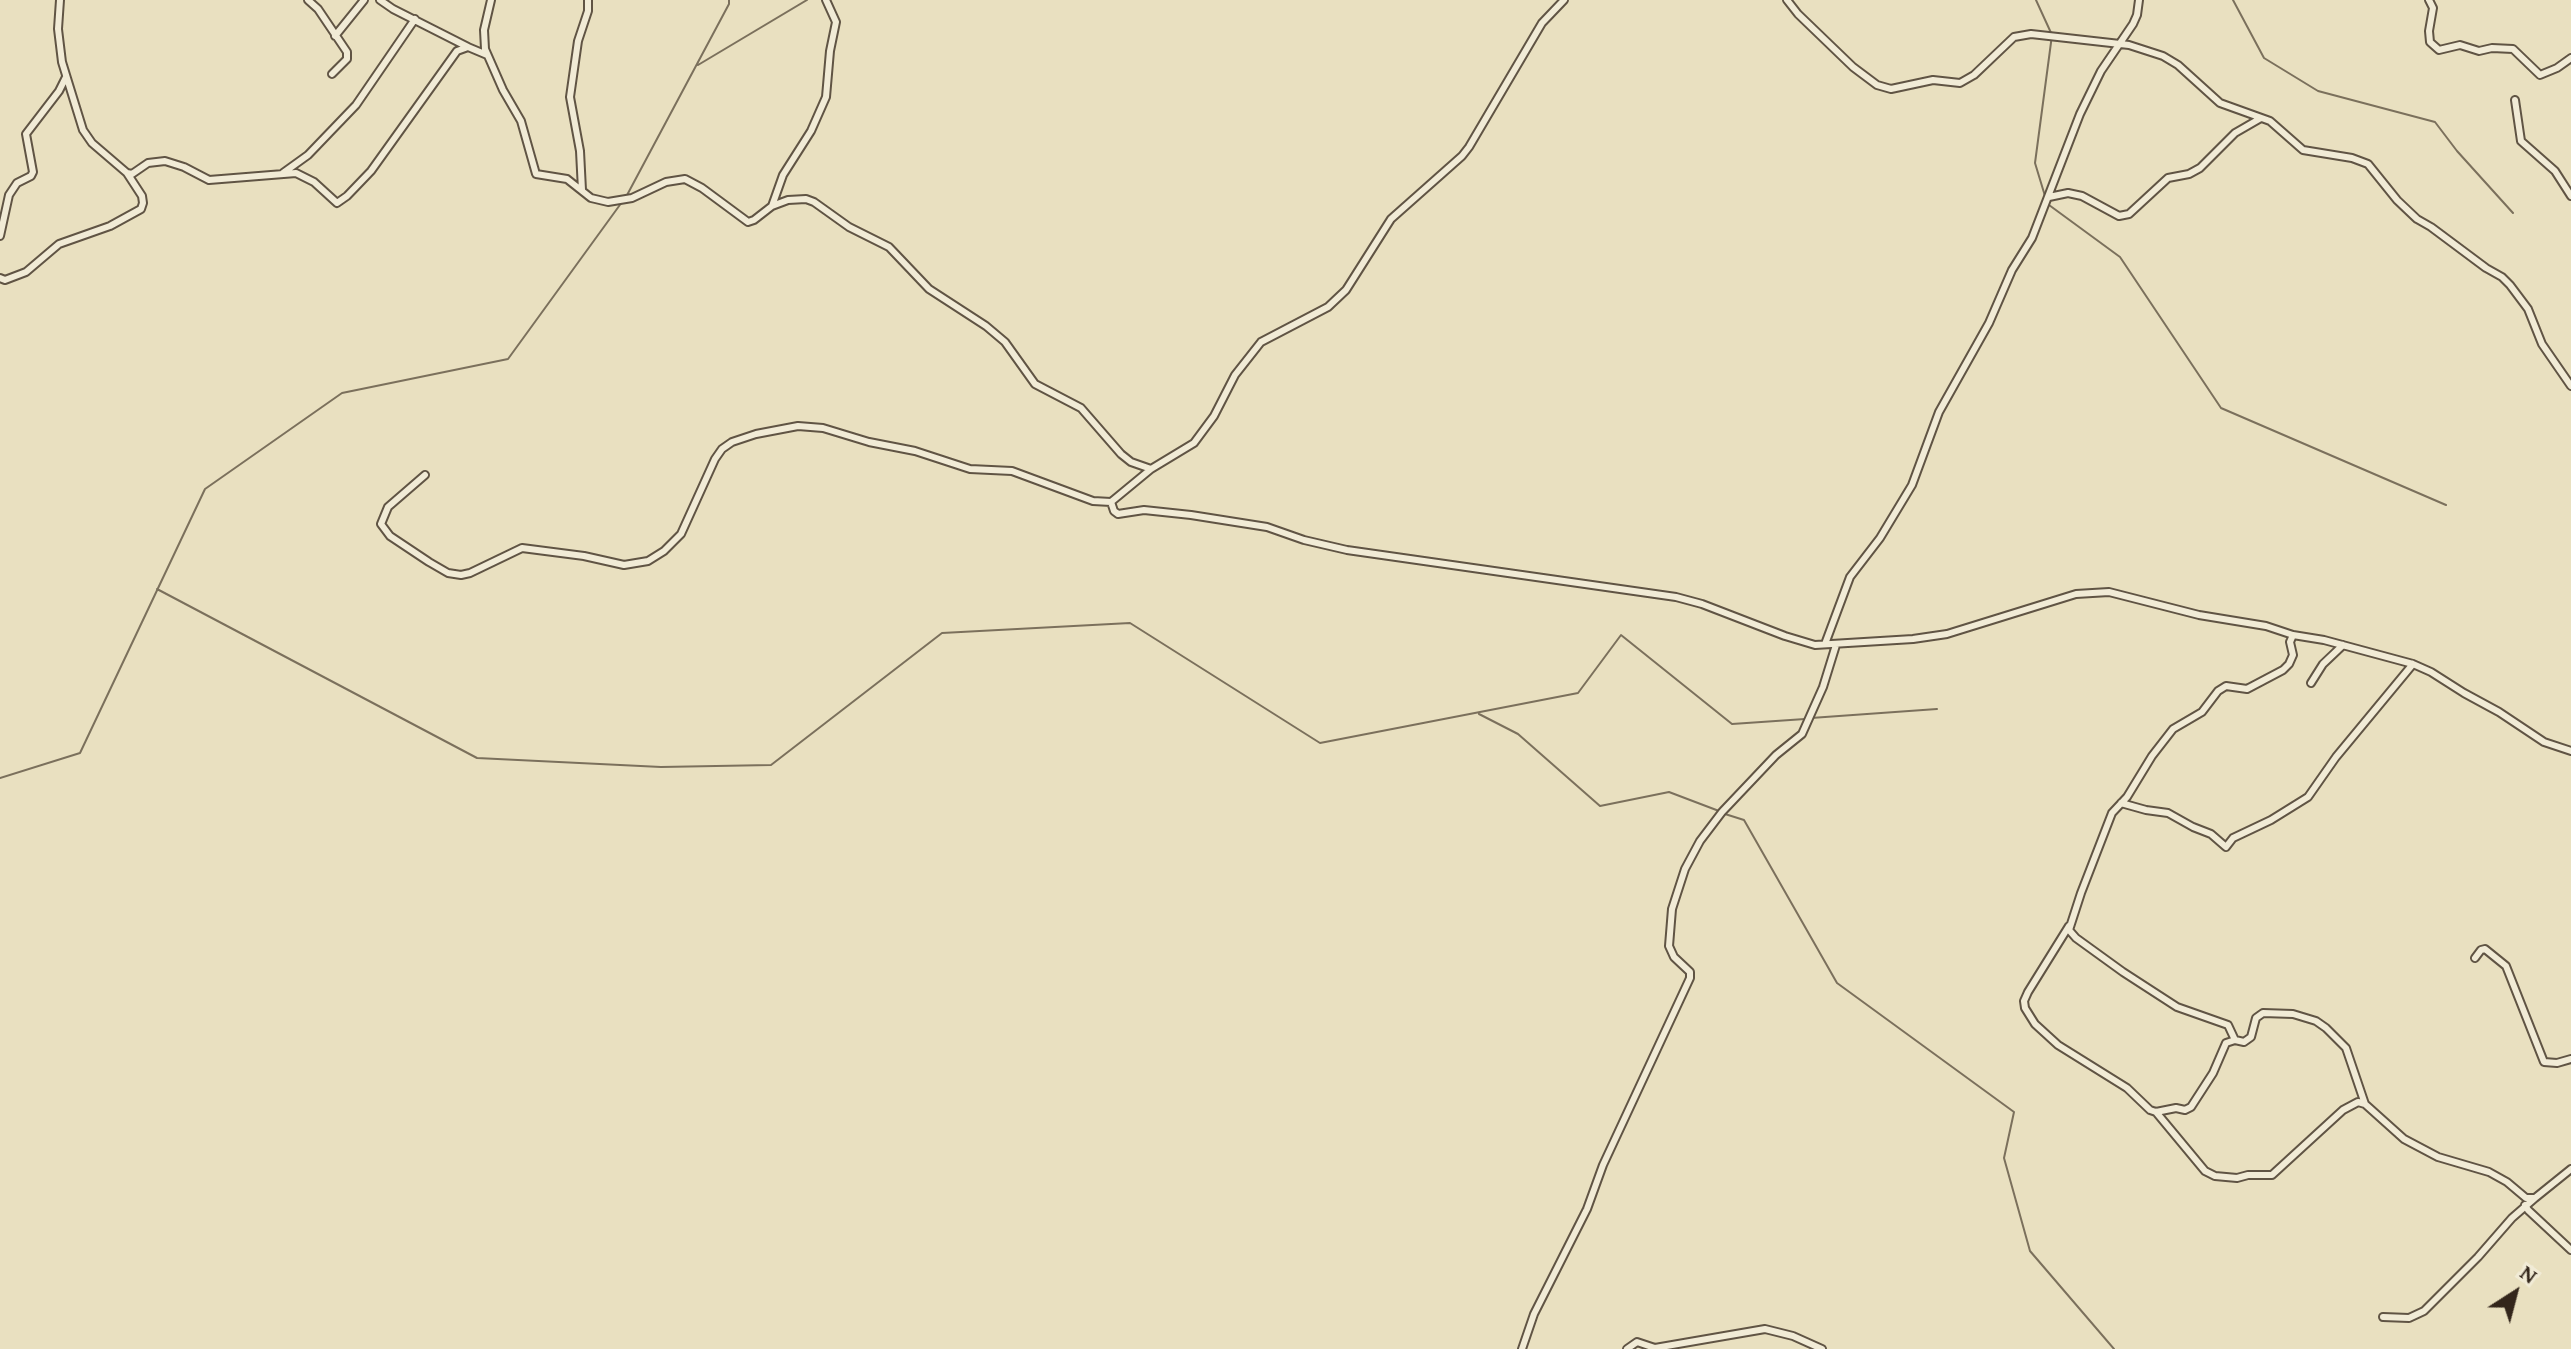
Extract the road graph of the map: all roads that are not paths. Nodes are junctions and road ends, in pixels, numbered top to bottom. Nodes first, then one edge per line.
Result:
1 (60, 0) edge
2 (308, 0) edge
3 (364, 0) edge
4 (380, 0) edge
5 (491, 0) edge
6 (588, 0) edge
7 (826, 0) edge
8 (1564, 0) edge
9 (1787, 0) edge
10 (2139, 0) edge
11 (2429, 0) edge
12 (415, 19) junction
13 (335, 36) junction
14 (2117, 45) junction
15 (468, 47) junction
16 (488, 55) junction
17 (2571, 58) edge
18 (332, 74) dead end
19 (66, 77) junction
20 (2515, 100) dead end
21 (2261, 117) junction
22 (127, 173) junction
23 (283, 173) junction
24 (582, 190) junction
25 (2571, 196) edge
26 (2049, 197) junction
27 (772, 206) junction
28 (0, 236) edge
29 (0, 278) edge
30 (2571, 386) edge
31 (1151, 469) junction
32 (425, 475) dead end
33 (1111, 502) junction
34 (2293, 635) junction
35 (1825, 644) junction
36 (1836, 645) junction
37 (2343, 645) junction
38 (2413, 664) junction
39 (2311, 683) dead end
40 (2571, 751) edge
41 (2121, 803) junction
42 (2069, 926) junction
43 (2475, 958) dead end
44 (2235, 1040) junction
45 (2571, 1059) edge
46 (2365, 1104) junction
47 (2156, 1112) junction
48 (2571, 1169) edge
49 (2523, 1198) junction
50 (2535, 1198) junction
51 (2526, 1206) junction
52 (2571, 1250) edge
53 (2383, 1317) dead end
54 (1522, 1349) edge
55 (1627, 1349) edge
56 (1654, 1349) edge
57 (1822, 1349) edge

1 - 19 street
2 - 13 street
3 - 13 street
4 - 12 street
5 - 16 street
6 - 24 street
7 - 27 street
8 - 31 street
9 - 14 street
10 - 14 street
11 - 17 street
12 - 15 street
12 - 23 street
13 - 18 street
14 - 21 street
14 - 26 street
15 - 16 street
15 - 23 street
16 - 24 street
19 - 22 street
19 - 28 street
20 - 25 street
21 - 26 street
21 - 30 street
22 - 23 street
22 - 29 street
24 - 27 street
26 - 35 street
27 - 31 street
31 - 33 street
32 - 33 street
33 - 35 street
34 - 36 street
34 - 37 street
34 - 41 street
35 - 36 street
36 - 54 street
37 - 38 street
37 - 39 street
38 - 40 street
38 - 41 street
41 - 42 street
42 - 44 street
42 - 47 street
43 - 45 street
44 - 46 street
44 - 47 street
46 - 47 street
46 - 49 street
48 - 50 street
49 - 50 street
49 - 51 street
50 - 51 street
51 - 52 street
51 - 53 street
55 - 56 street
56 - 57 street

